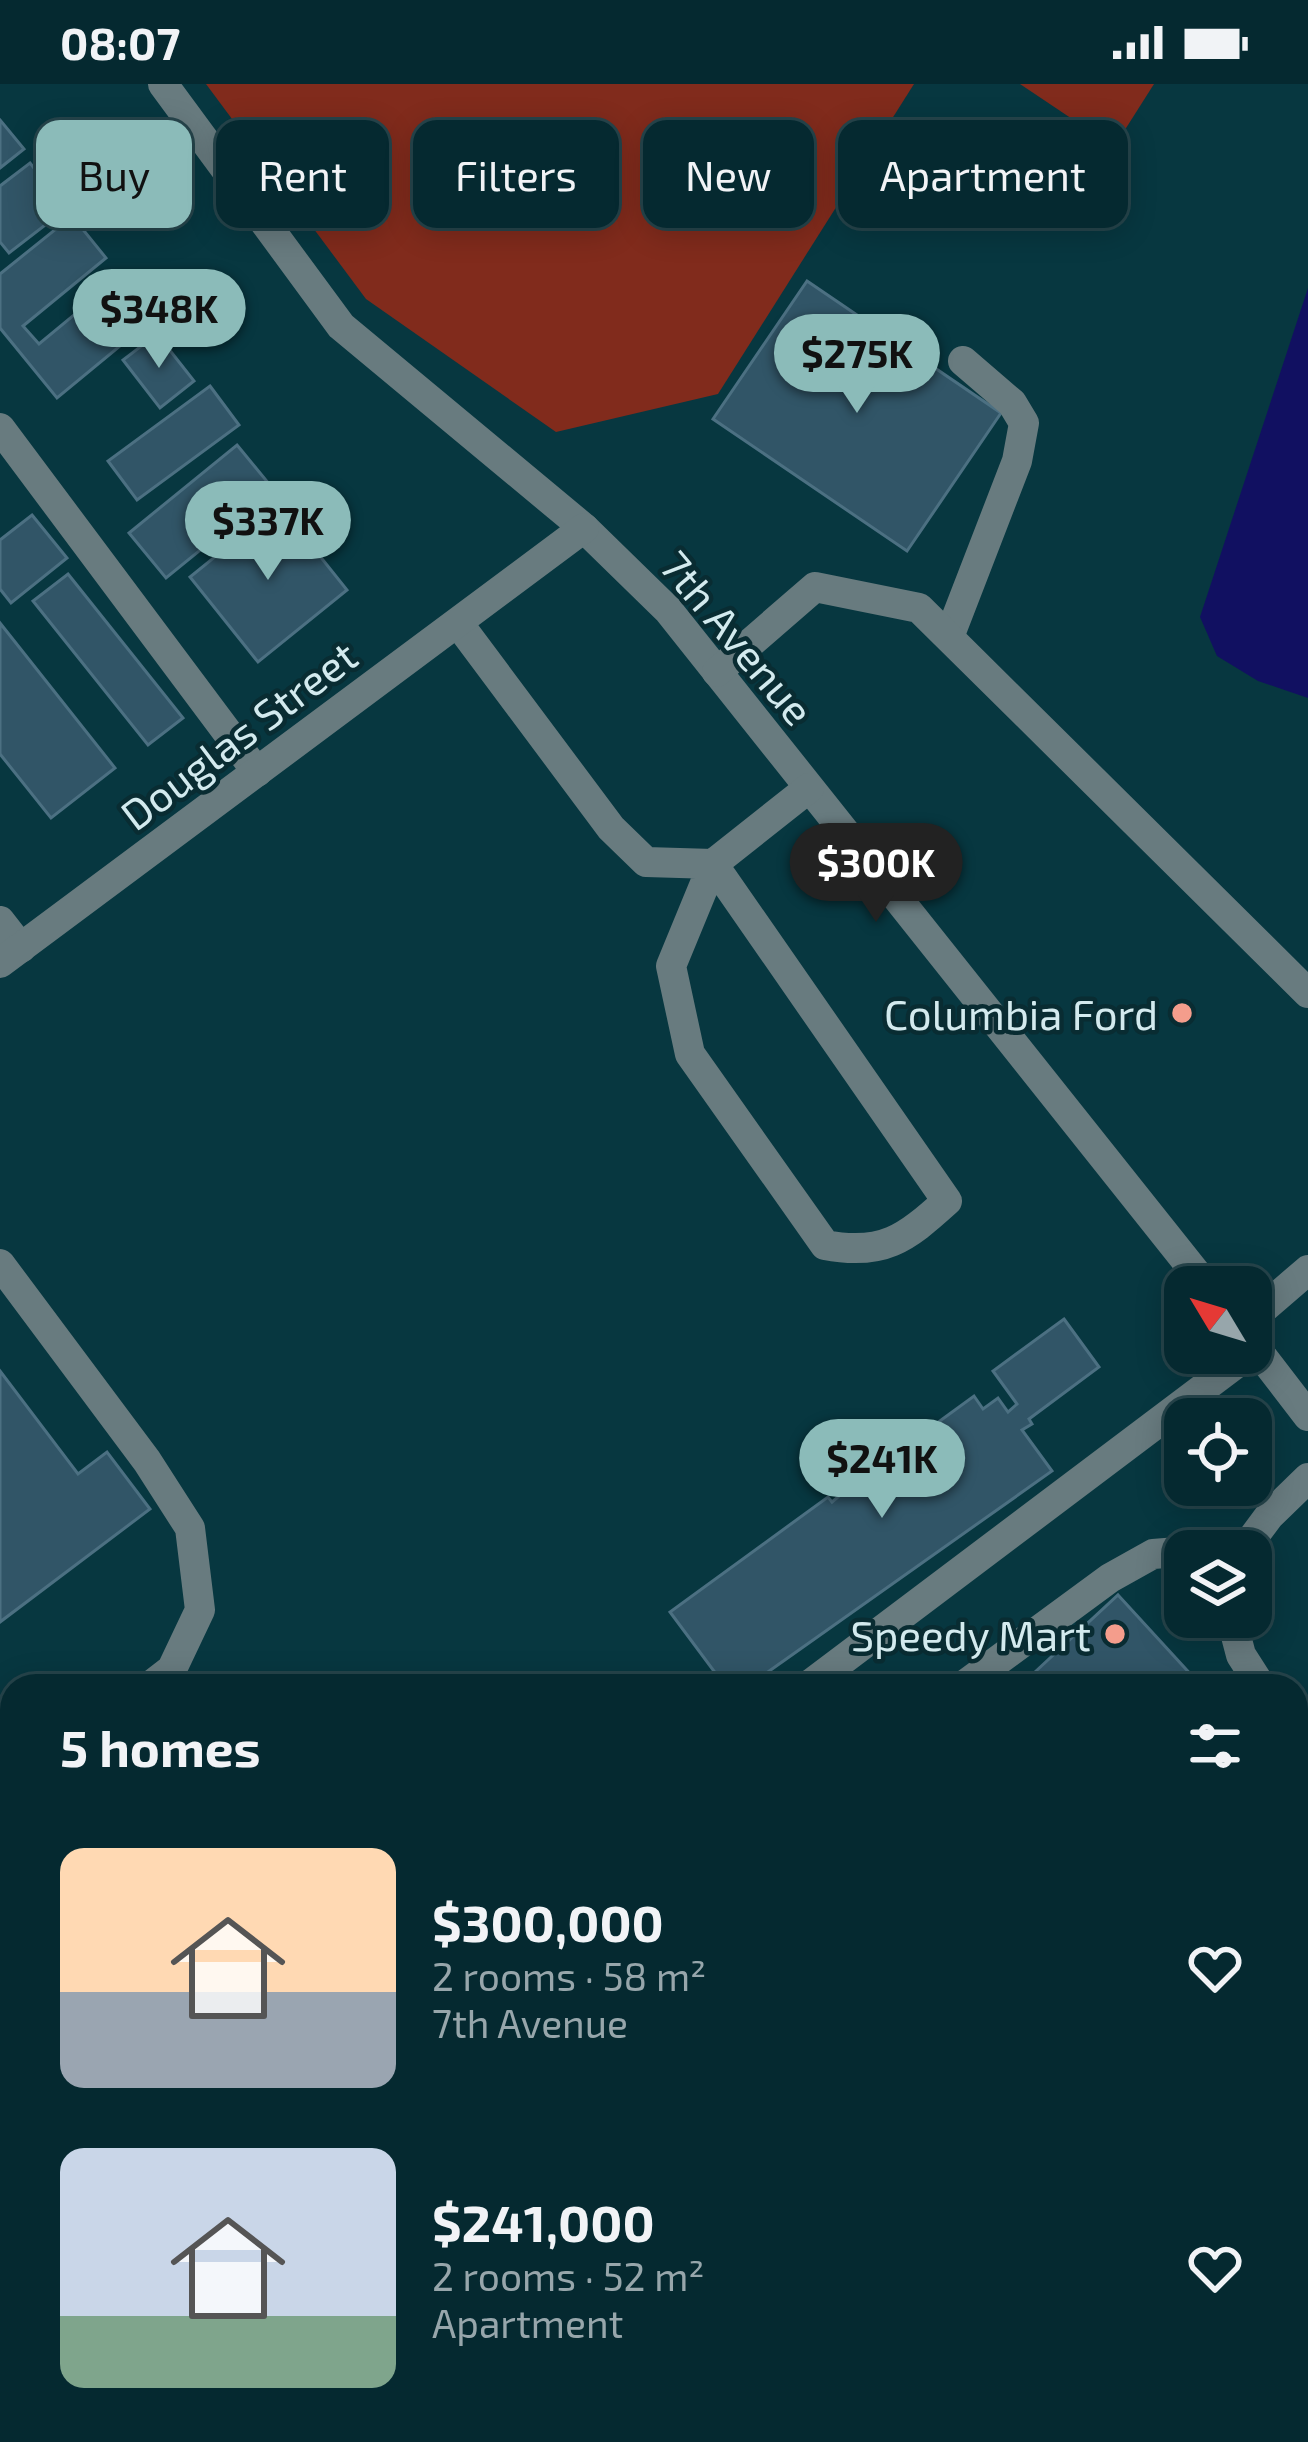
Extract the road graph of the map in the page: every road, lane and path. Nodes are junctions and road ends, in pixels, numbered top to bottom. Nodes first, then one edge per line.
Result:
1 (163, 84) edge
2 (963, 361) dead end
3 (0, 428) edge
4 (584, 528) junction
5 (458, 622) junction
6 (949, 637) junction
7 (717, 672) junction
8 (257, 772) junction
9 (809, 788) junction
10 (712, 864) junction
11 (0, 921) edge
12 (10, 956) edge
13 (1308, 993) edge
14 (0, 1264) edge
15 (1190, 1266) edge
16 (1308, 1270) edge
17 (1272, 1317) edge
18 (1272, 1369) edge
19 (1212, 1374) edge
20 (1308, 1416) edge
21 (1308, 1478) edge
22 (1259, 1530) edge
23 (1164, 1553) edge
24 (1236, 1638) edge
25 (166, 1674) edge
26 (824, 1674) edge
27 (979, 1674) edge
28 (1253, 1674) edge

1 - 4 street, 7th Avenue
2 - 6 street
3 - 8 street
4 - 5 street, Douglas Street
4 - 7 street, 7th Avenue
5 - 8 street, Douglas Street
5 - 10 street
6 - 7 street
6 - 13 street
7 - 9 street, 7th Avenue
8 - 12 street, Douglas Street
9 - 10 street
9 - 15 street, 7th Avenue
10 - 10 street
11 - 12 street
14 - 25 street
16 - 17 street
18 - 20 street
19 - 26 street
21 - 22 street
23 - 27 street
24 - 28 street

